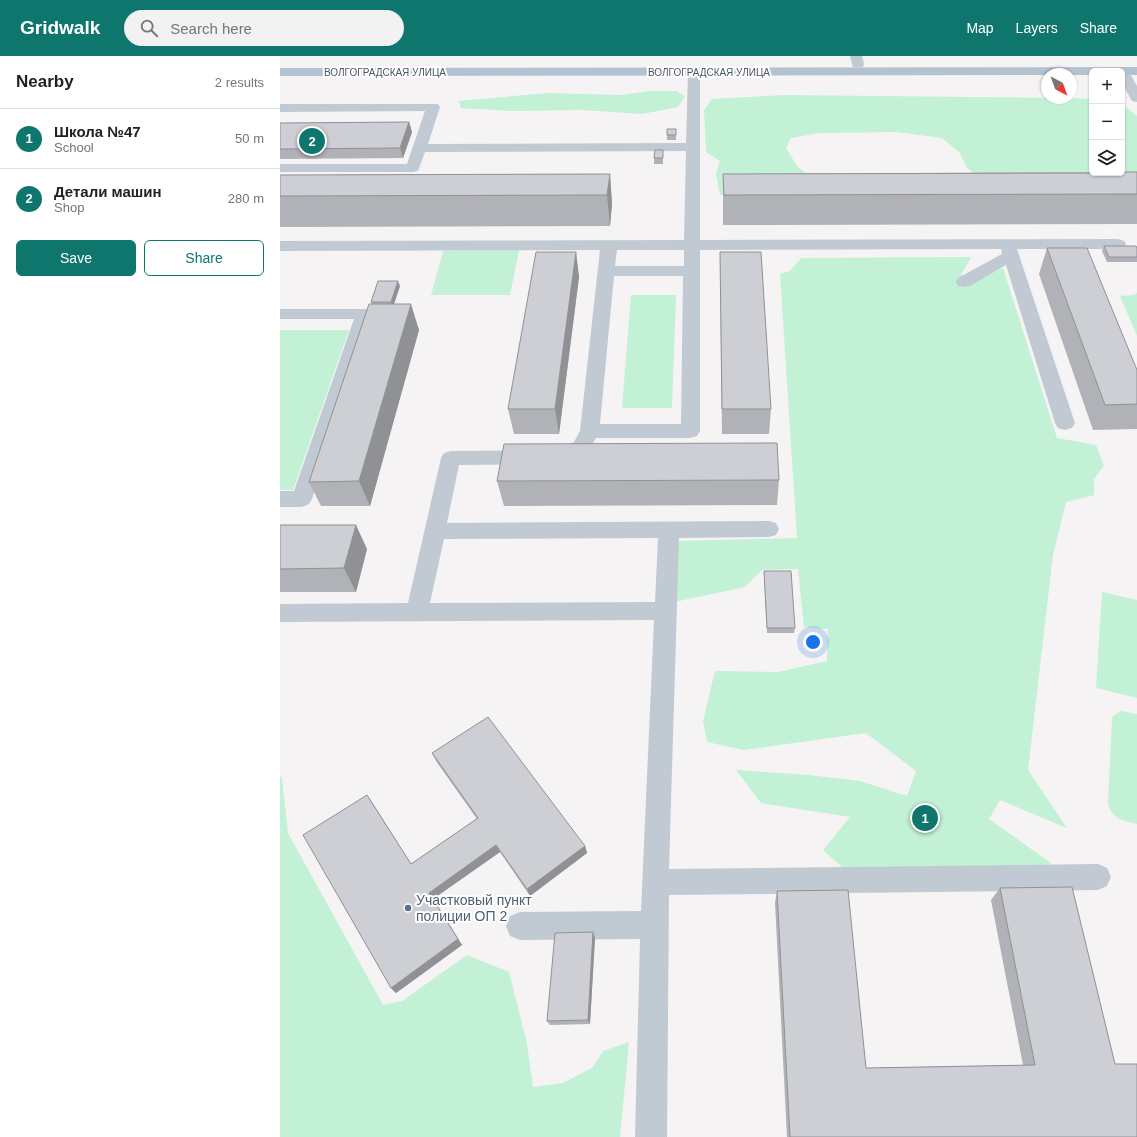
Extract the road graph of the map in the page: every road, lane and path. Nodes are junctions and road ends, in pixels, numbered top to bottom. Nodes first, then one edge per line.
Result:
1 (857, 60) edge
2 (280, 63) edge
3 (1137, 64) edge
4 (1089, 71) edge
5 (1125, 71) edge
6 (1137, 71) edge
7 (280, 72) edge
8 (694, 72) junction
9 (1125, 76) edge
10 (1137, 98) edge
11 (280, 108) edge
12 (412, 124) dead end
13 (428, 124) junction
14 (693, 147) junction
15 (420, 148) junction
16 (280, 168) edge
17 (1118, 244) edge
18 (609, 245) junction
19 (692, 245) junction
20 (280, 246) edge
21 (1009, 250) junction
22 (606, 271) junction
23 (692, 271) junction
24 (964, 282) dead end
25 (280, 314) edge
26 (1065, 423) dead end
27 (590, 431) junction
28 (280, 499) edge
29 (769, 529) dead end
30 (669, 530) junction
31 (435, 531) junction
32 (665, 611) junction
33 (417, 612) junction
34 (280, 613) edge
35 (1098, 877) dead end
36 (655, 882) junction
37 (654, 925) junction
38 (520, 926) dead end
39 (651, 1137) edge

1 - 2 main road, ВОЛГОГРАДСКАЯ УЛИЦА
1 - 3 main road, ВОЛГОГРАДСКАЯ УЛИЦА
4 - 8 main road, ВОЛГОГРАДСКАЯ УЛИЦА
5 - 6 main road, ВОЛГОГРАДСКАЯ УЛИЦА
7 - 8 main road, ВОЛГОГРАДСКАЯ УЛИЦА
8 - 14 lane
9 - 10 lane
11 - 13 lane
12 - 13 lane
13 - 15 lane
14 - 15 lane
14 - 19 lane
15 - 16 lane
17 - 21 lane
18 - 19 lane
18 - 20 lane
18 - 22 lane
19 - 21 lane
19 - 23 lane
21 - 24 lane
21 - 26 lane
22 - 23 lane
22 - 27 lane
23 - 27 lane
25 - 28 lane
27 - 31 lane
29 - 30 lane
30 - 31 lane
30 - 32 lane
31 - 33 lane
32 - 33 lane
32 - 36 lane
33 - 34 lane
35 - 36 lane
36 - 37 lane
37 - 38 lane
37 - 39 lane

